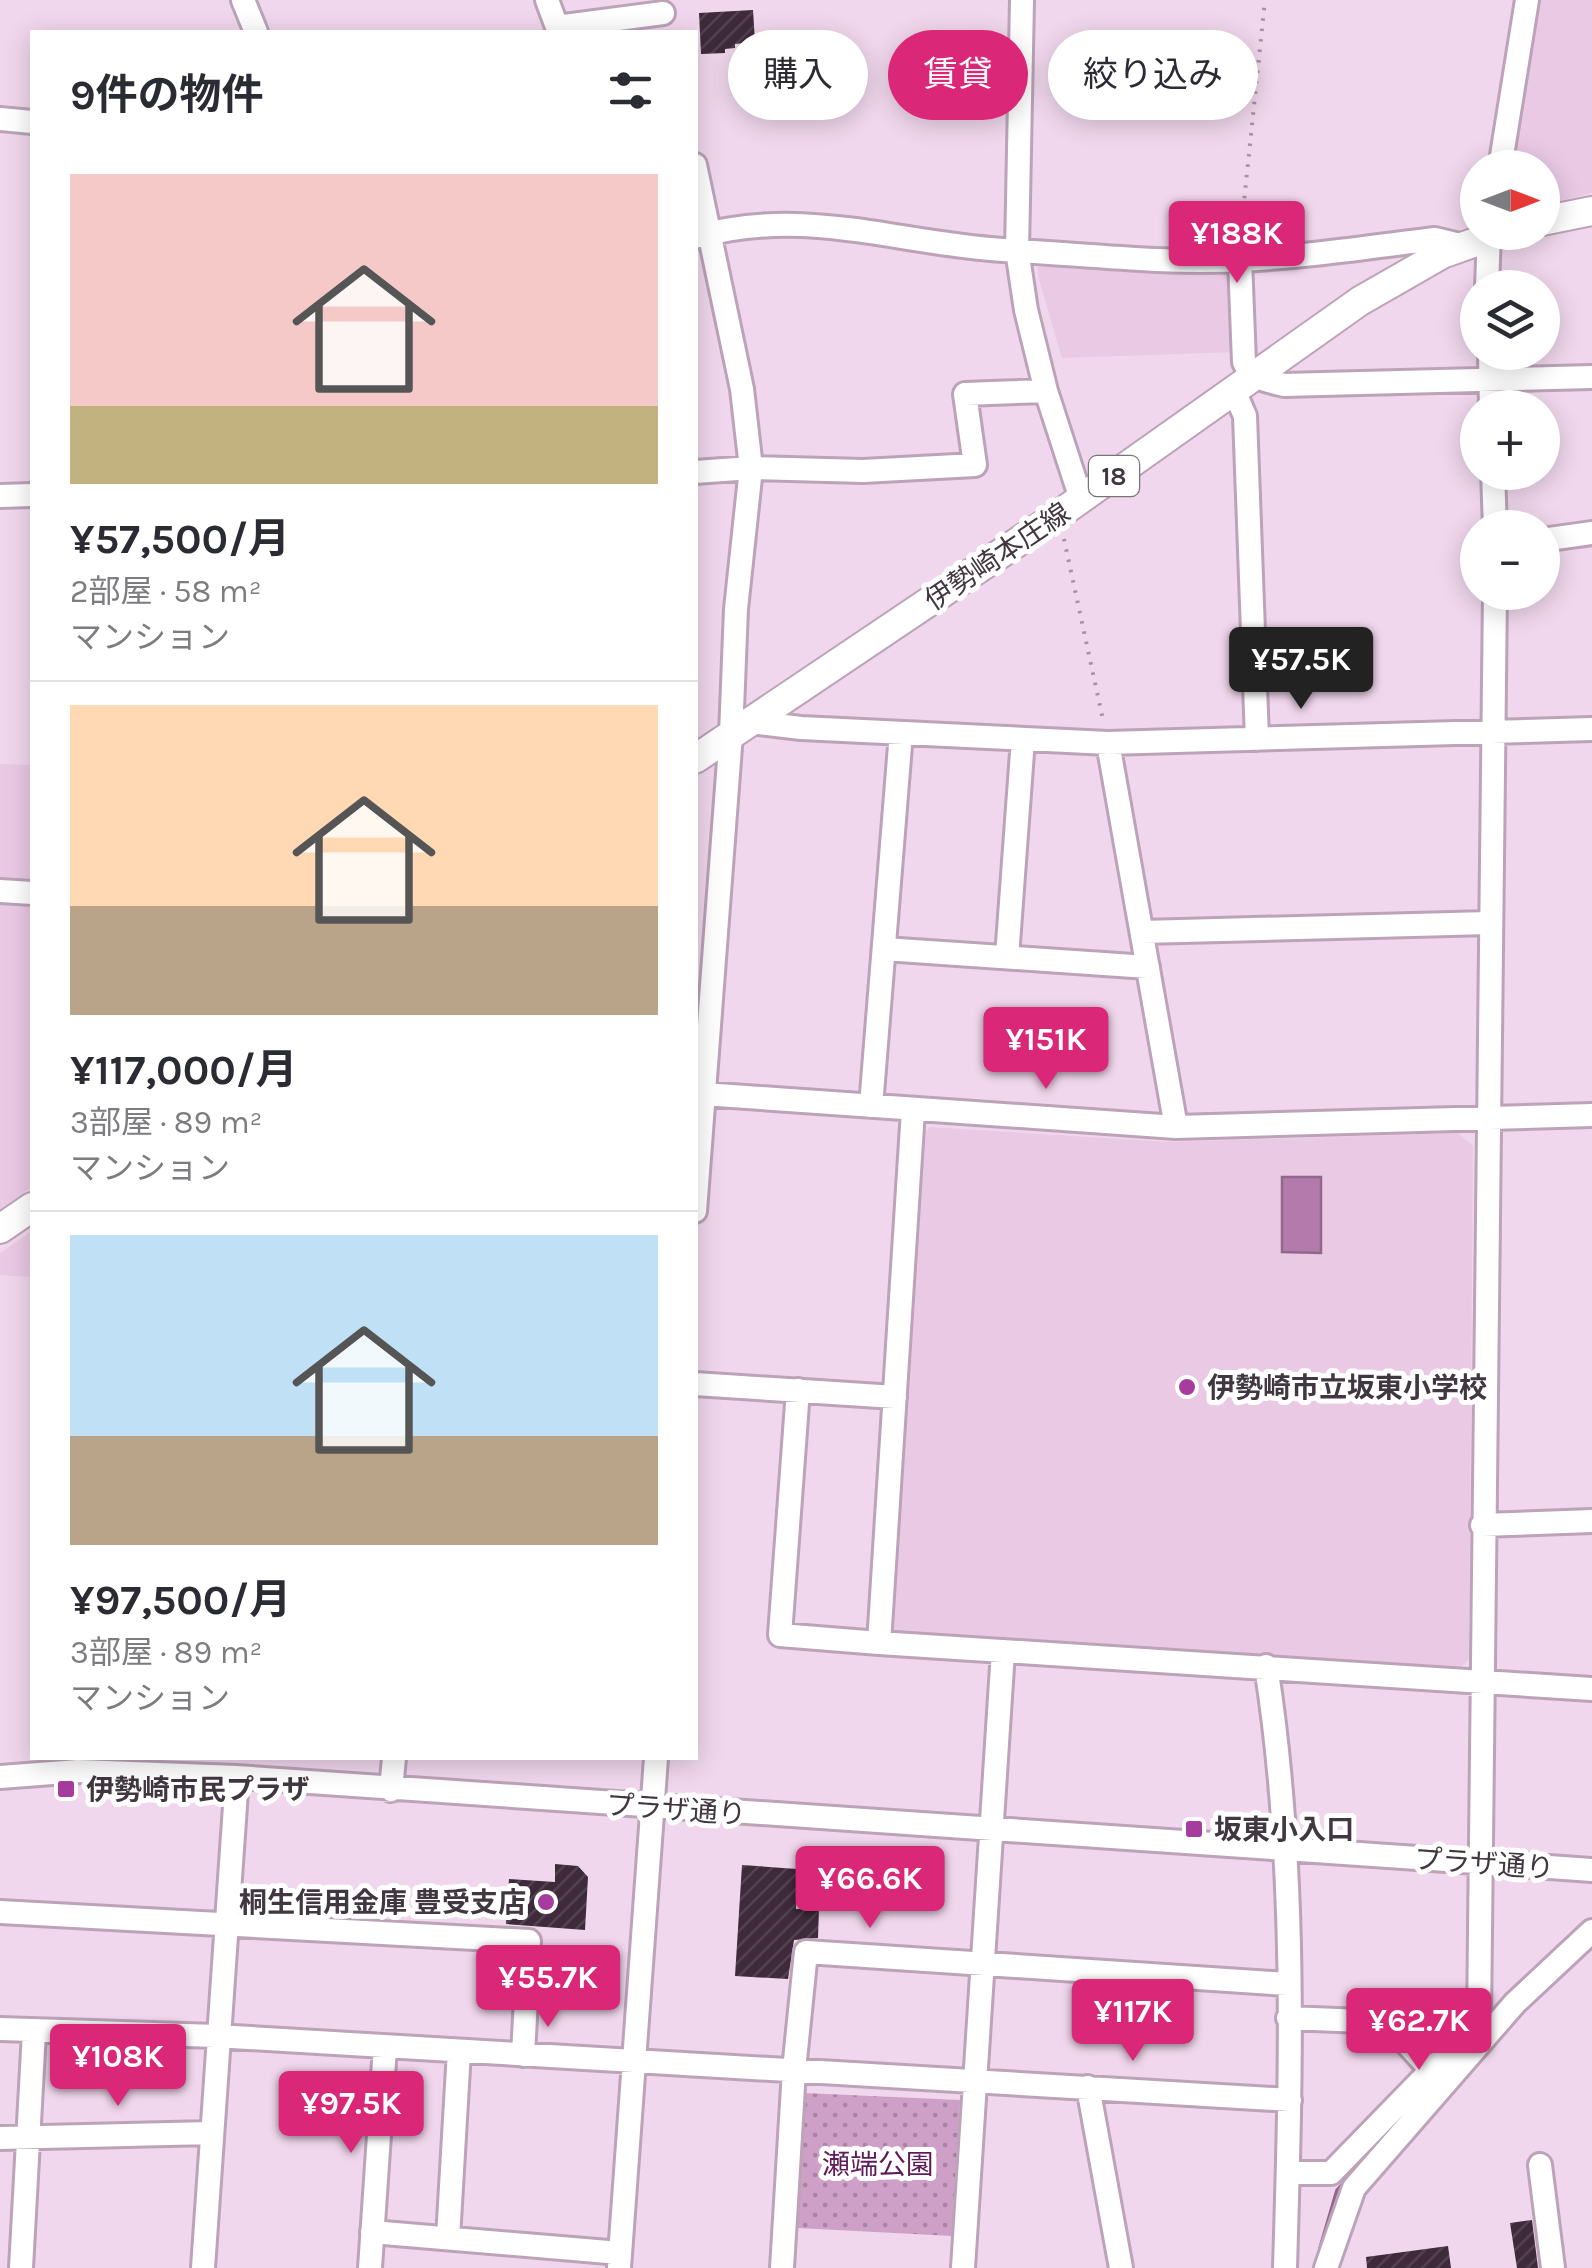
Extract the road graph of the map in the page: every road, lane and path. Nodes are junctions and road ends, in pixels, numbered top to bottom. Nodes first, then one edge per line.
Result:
1 (243, 0) edge
2 (547, 0) edge
3 (1022, 0) edge
4 (1264, 0) edge
5 (1527, 0) edge
6 (665, 9) edge
7 (255, 30) edge
8 (0, 120) edge
9 (30, 122) edge
10 (1503, 150) edge
11 (698, 191) edge
12 (1592, 211) edge
13 (1560, 217) edge
14 (703, 235) edge
15 (1460, 238) edge
16 (1460, 249) edge
17 (1017, 250) junction
18 (1240, 260) junction
19 (1491, 370) edge
20 (1592, 377) edge
21 (1491, 380) junction
22 (1246, 385) junction
23 (1491, 390) edge
24 (1046, 391) junction
25 (750, 468) junction
26 (698, 472) edge
27 (30, 495) edge
28 (0, 496) edge
29 (1070, 507) junction
30 (1592, 533) edge
31 (1560, 537) edge
32 (1495, 610) edge
33 (741, 728) junction
34 (1592, 729) edge
35 (1495, 732) junction
36 (901, 733) junction
37 (1023, 739) junction
38 (1258, 739) junction
39 (1108, 743) junction
40 (698, 757) edge
41 (0, 891) edge
42 (30, 893) edge
43 (1489, 923) junction
44 (1142, 932) junction
45 (884, 949) junction
46 (1007, 957) junction
47 (1148, 967) junction
48 (703, 1094) junction
49 (871, 1106) junction
50 (913, 1110) junction
51 (1592, 1115) edge
52 (1488, 1119) junction
53 (1176, 1127) junction
54 (698, 1167) edge
55 (30, 1209) edge
56 (0, 1229) edge
57 (698, 1384) edge
58 (798, 1390) junction
59 (895, 1397) junction
60 (1592, 1521) edge
61 (1482, 1525) junction
62 (879, 1643) junction
63 (1003, 1652) junction
64 (1266, 1666) junction
65 (1480, 1681) junction
66 (1592, 1689) edge
67 (394, 1760) edge
68 (656, 1760) edge
69 (0, 1777) edge
70 (236, 1777) junction
71 (391, 1790) junction
72 (652, 1807) junction
73 (990, 1830) junction
74 (1285, 1851) junction
75 (1480, 1862) junction
76 (1592, 1870) edge
77 (0, 1912) edge
78 (225, 1925) junction
79 (1592, 1931) edge
80 (981, 1965) junction
81 (1288, 1984) junction
82 (1288, 2018) junction
83 (0, 2029) edge
84 (34, 2032) junction
85 (216, 2036) junction
86 (385, 2047) junction
87 (459, 2051) junction
88 (524, 2055) junction
89 (634, 2060) junction
90 (794, 2070) junction
91 (1431, 2070) junction
92 (973, 2081) junction
93 (1088, 2088) junction
94 (1290, 2100) junction
95 (211, 2133) junction
96 (27, 2137) junction
97 (0, 2138) edge
98 (1540, 2164) dead end
99 (1288, 2173) junction
100 (372, 2232) junction
101 (448, 2238) junction
102 (620, 2261) edge
103 (21, 2268) edge
104 (202, 2268) edge
105 (370, 2268) edge
106 (782, 2268) edge
107 (964, 2268) edge
108 (1121, 2268) edge
109 (1286, 2268) edge
110 (1326, 2268) edge
111 (1553, 2268) edge

1 - 7 street
2 - 6 street
3 - 17 street
4 - 18 path
5 - 10 street
8 - 9 street
11 - 14 street
12 - 13 main road
14 - 17 street
14 - 25 street
15 - 18 street
16 - 22 main road, 伊勢崎本庄線 / 18
17 - 18 street
17 - 24 street
18 - 22 street
19 - 21 street
20 - 21 street
21 - 22 street
21 - 23 street
22 - 29 main road, 伊勢崎本庄線 / 18
22 - 38 street
24 - 25 street
24 - 29 street
25 - 26 street
25 - 33 street
27 - 28 street
29 - 33 main road, 伊勢崎本庄線 / 18
29 - 39 path
30 - 31 street
32 - 35 street
33 - 36 street
33 - 40 main road, 伊勢崎本庄線 / 18
33 - 48 street
34 - 35 street
35 - 38 street
35 - 43 street
36 - 37 street
36 - 45 street
37 - 39 street
37 - 46 street
38 - 39 street
39 - 44 street
41 - 42 street
43 - 44 street
43 - 52 street
44 - 47 street
45 - 46 street
45 - 49 street
46 - 47 street
47 - 53 street
48 - 49 street
48 - 54 street
49 - 50 street
50 - 53 street
50 - 59 street
51 - 52 street
52 - 53 street
52 - 61 street
55 - 56 main road
57 - 58 street
58 - 59 street
58 - 62 street
59 - 62 street
60 - 61 street
61 - 65 street
62 - 63 street
63 - 64 street
63 - 73 street
64 - 65 street
64 - 74 street
65 - 66 street
65 - 75 street
67 - 71 street
68 - 72 street
69 - 70 street, プラザ通り
70 - 71 street, プラザ通り
70 - 78 street
71 - 72 street, プラザ通り
72 - 73 street, プラザ通り
72 - 89 street
73 - 74 street, プラザ通り
73 - 80 street
74 - 75 street, プラザ通り
74 - 81 street
75 - 76 street, プラザ通り
75 - 91 street
77 - 78 street
78 - 85 street
78 - 88 street
79 - 110 street
80 - 81 street
80 - 90 street
80 - 92 street
81 - 82 street
82 - 91 street
82 - 94 street
83 - 84 street
84 - 85 street
84 - 96 street
85 - 86 street
85 - 95 street
86 - 87 street
86 - 100 street
87 - 88 street
87 - 101 street
88 - 89 street
89 - 90 street
89 - 102 street
90 - 92 street
90 - 106 street
91 - 99 street
92 - 93 street
92 - 107 street
93 - 94 street
93 - 108 street
94 - 99 street
95 - 96 street
95 - 104 street
96 - 97 street
96 - 103 street
98 - 111 street
99 - 109 street
100 - 101 street
100 - 105 street
101 - 102 street

